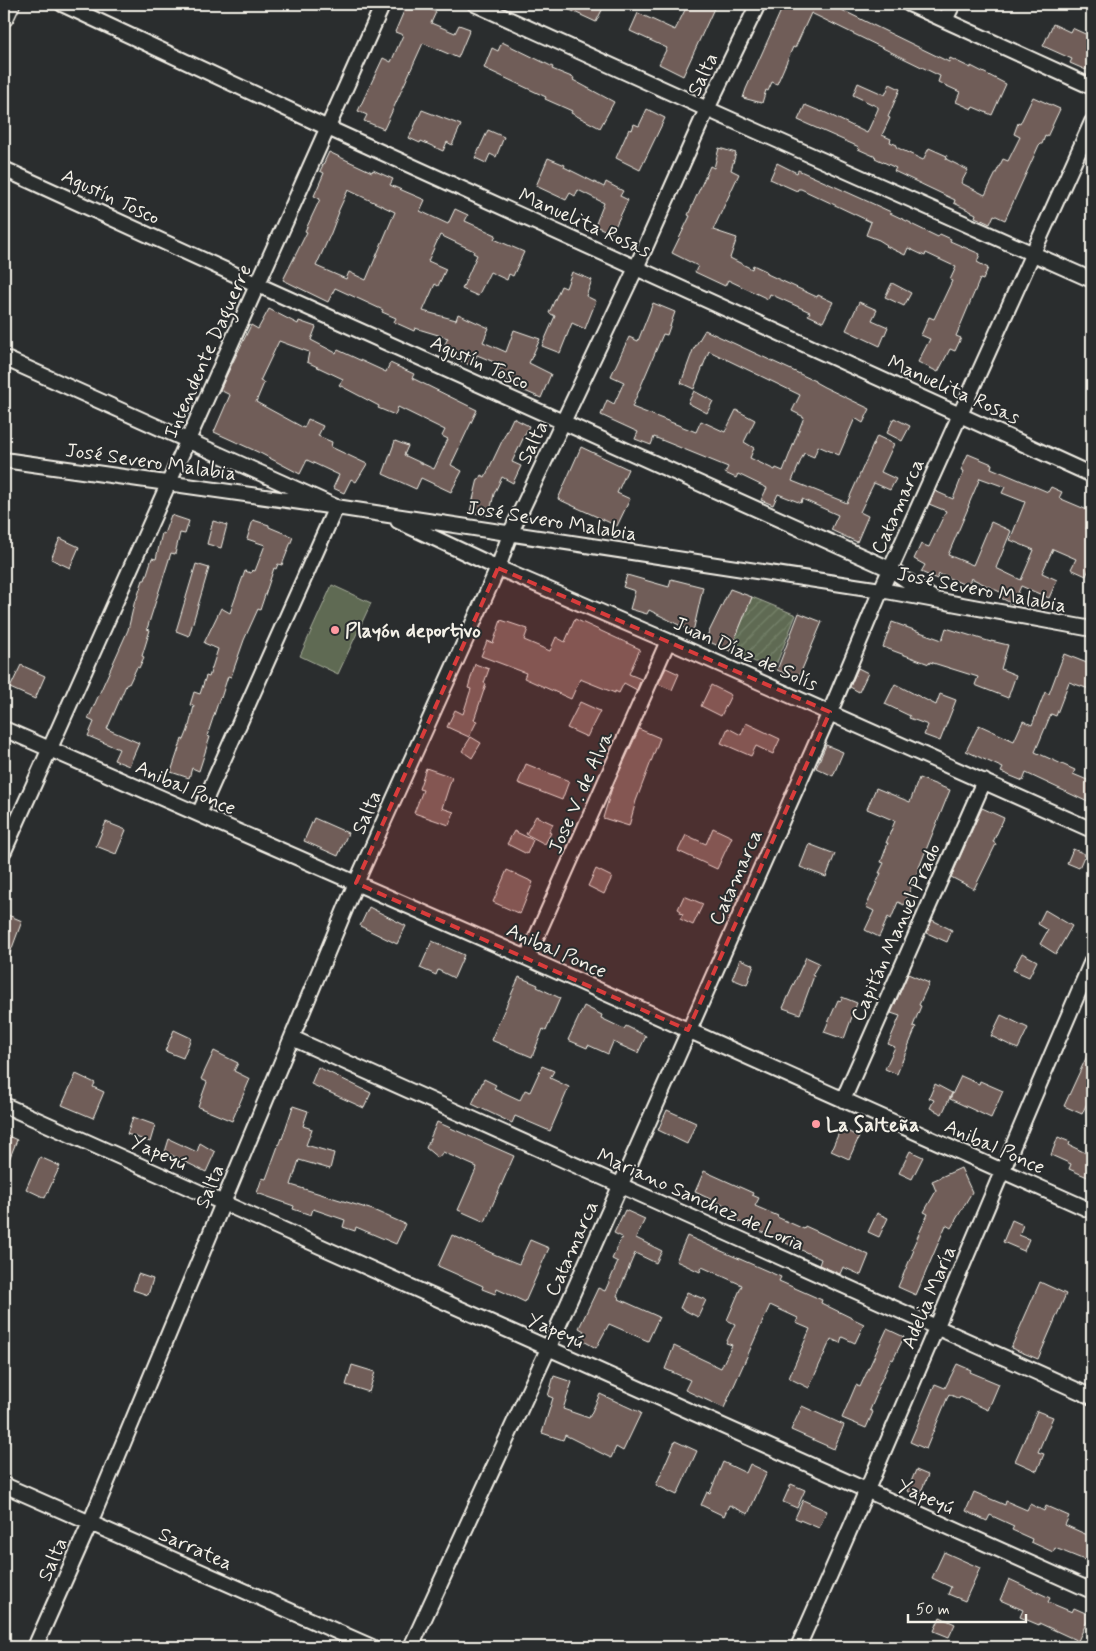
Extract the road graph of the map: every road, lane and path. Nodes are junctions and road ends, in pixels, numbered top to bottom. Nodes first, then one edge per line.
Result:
1 (10, 4) edge
2 (62, 4) edge
3 (383, 4) edge
4 (475, 4) edge
5 (758, 4) edge
6 (909, 4) edge
7 (953, 4) edge
8 (4, 17) edge
9 (945, 20) junction
10 (1092, 87) edge
11 (707, 110) junction
12 (1092, 122) edge
13 (328, 128) junction
14 (4, 169) edge
15 (1034, 254) junction
16 (636, 268) junction
17 (1092, 280) edge
18 (258, 285) junction
19 (4, 358) edge
20 (960, 414) junction
21 (564, 422) junction
22 (188, 441) junction
23 (4, 460) edge
24 (1092, 475) edge
25 (168, 484) junction
26 (336, 507) junction
27 (383, 514) junction
28 (510, 534) junction
29 (498, 568) junction
30 (890, 569) junction
31 (880, 590) junction
32 (936, 600) junction
33 (1092, 630) edge
34 (668, 640) junction
35 (830, 712) junction
36 (4, 728) edge
37 (49, 748) junction
38 (984, 781) junction
39 (199, 814) junction
40 (1092, 830) edge
41 (4, 851) edge
42 (356, 883) junction
43 (527, 958) junction
44 (1092, 961) edge
45 (688, 1030) junction
46 (292, 1038) junction
47 (843, 1100) junction
48 (4, 1105) edge
49 (1002, 1170) junction
50 (620, 1185) junction
51 (224, 1203) junction
52 (1092, 1211) edge
53 (936, 1328) junction
54 (548, 1349) junction
55 (1092, 1397) edge
56 (4, 1485) edge
57 (868, 1492) junction
58 (90, 1523) junction
59 (1092, 1591) edge
60 (35, 1647) edge
61 (372, 1647) edge
62 (411, 1647) edge
63 (798, 1647) edge

1 - 8 main road
2 - 13 street, Manuelita Rosas
3 - 13 street, Intendente Daguerre
4 - 11 street
5 - 11 street, Salta
6 - 9 street
7 - 9 street
9 - 10 street
11 - 15 street
11 - 16 street, Salta
12 - 15 street, Catamarca
13 - 16 street, Manuelita Rosas
13 - 18 street, Intendente Daguerre
14 - 18 street, Agustín Tosco
15 - 17 street
15 - 20 street, Catamarca
16 - 20 street, Manuelita Rosas
16 - 21 street, Salta
18 - 21 street, Agustín Tosco
18 - 22 street, Intendente Daguerre
19 - 22 street
20 - 24 street, Manuelita Rosas
20 - 30 street, Catamarca
21 - 28 street, Salta
21 - 30 street, Agustín Tosco
22 - 25 street, Intendente Daguerre
22 - 26 street
23 - 25 street, José Severo Malabia
25 - 26 street, José Severo Malabia
25 - 37 street, Intendente Daguerre
26 - 27 street, José Severo Malabia
26 - 39 street
27 - 28 street, José Severo Malabia
27 - 29 street, Juan Díaz de Solís
28 - 29 street, Salta
28 - 31 street, José Severo Malabia
29 - 34 street, Juan Díaz de Solís
29 - 42 street, Salta
30 - 31 street, Catamarca
30 - 32 street, Agustín Tosco
31 - 32 street, José Severo Malabia
31 - 35 street, Catamarca
32 - 33 street, José Severo Malabia
34 - 35 street, Juan Díaz de Solís
34 - 43 street, Jose V. de Alva
35 - 38 street, Juan Díaz de Solís
35 - 45 street, Catamarca
36 - 37 street, Anibal Ponce
37 - 39 street, Anibal Ponce
37 - 41 street, Intendente Daguerre
38 - 40 street, Juan Díaz de Solís
38 - 47 street, Capitán Manuel Prado
39 - 42 street, Anibal Ponce
42 - 43 street, Anibal Ponce
42 - 46 street, Salta
43 - 45 street, Anibal Ponce
44 - 49 street, Adelia María
45 - 47 street, Anibal Ponce
45 - 50 street, Catamarca
46 - 50 street, Mariano Sanchez de Loria
46 - 51 street, Salta
47 - 49 street, Anibal Ponce
48 - 51 street, Yapeyú
49 - 52 street, Anibal Ponce
49 - 53 street, Adelia María
50 - 53 street, Mariano Sanchez de Loria
50 - 54 street, Catamarca
51 - 54 street, Yapeyú
51 - 58 street, Salta
53 - 55 street, Mariano Sanchez de Loria
53 - 57 street, Adelia María
54 - 57 street, Yapeyú
54 - 62 street, Catamarca
56 - 58 street, Sarratea
57 - 59 street, Yapeyú
57 - 63 street, Adelia María
58 - 60 street, Salta
58 - 61 street, Sarratea

